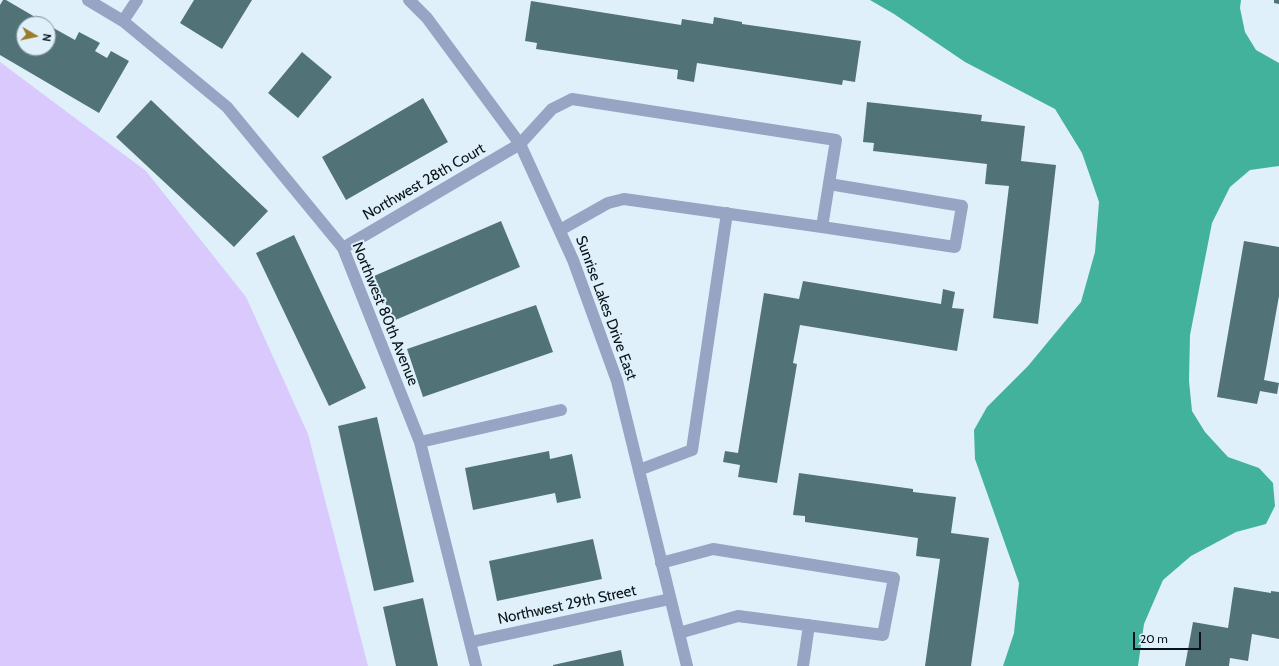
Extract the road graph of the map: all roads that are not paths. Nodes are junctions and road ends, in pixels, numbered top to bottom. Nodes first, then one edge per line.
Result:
1 (88, 0) edge
2 (137, 0) edge
3 (409, 0) edge
4 (123, 21) junction
5 (520, 144) junction
6 (829, 184) junction
7 (727, 213) junction
8 (822, 227) junction
9 (560, 230) junction
10 (343, 248) junction
11 (561, 410) dead end
12 (420, 442) junction
13 (639, 470) junction
14 (661, 563) junction
15 (670, 599) junction
16 (809, 625) junction
17 (679, 633) junction
18 (470, 642) junction
19 (476, 666) edge
20 (687, 666) edge
21 (803, 666) edge

1 - 4 street, Northwest 80th Avenue
2 - 4 street
3 - 5 street, Sunrise Lakes Drive East
4 - 10 street, Northwest 80th Avenue
5 - 6 street, Northwest 28th Court
5 - 9 street, Sunrise Lakes Drive East
5 - 10 street, Northwest 28th Court
6 - 8 street
6 - 8 street
7 - 8 street
7 - 9 street
7 - 13 street
9 - 13 street, Sunrise Lakes Drive East
10 - 12 street, Northwest 80th Avenue
11 - 12 street
12 - 18 street, Northwest 80th Avenue
13 - 14 street, Sunrise Lakes Drive East
14 - 15 street, Sunrise Lakes Drive East
14 - 16 street
15 - 17 street, Sunrise Lakes Drive East
15 - 18 street, Northwest 29th Street
16 - 17 street
16 - 21 street
17 - 20 street, Sunrise Lakes Drive East
18 - 19 street, Northwest 80th Avenue

